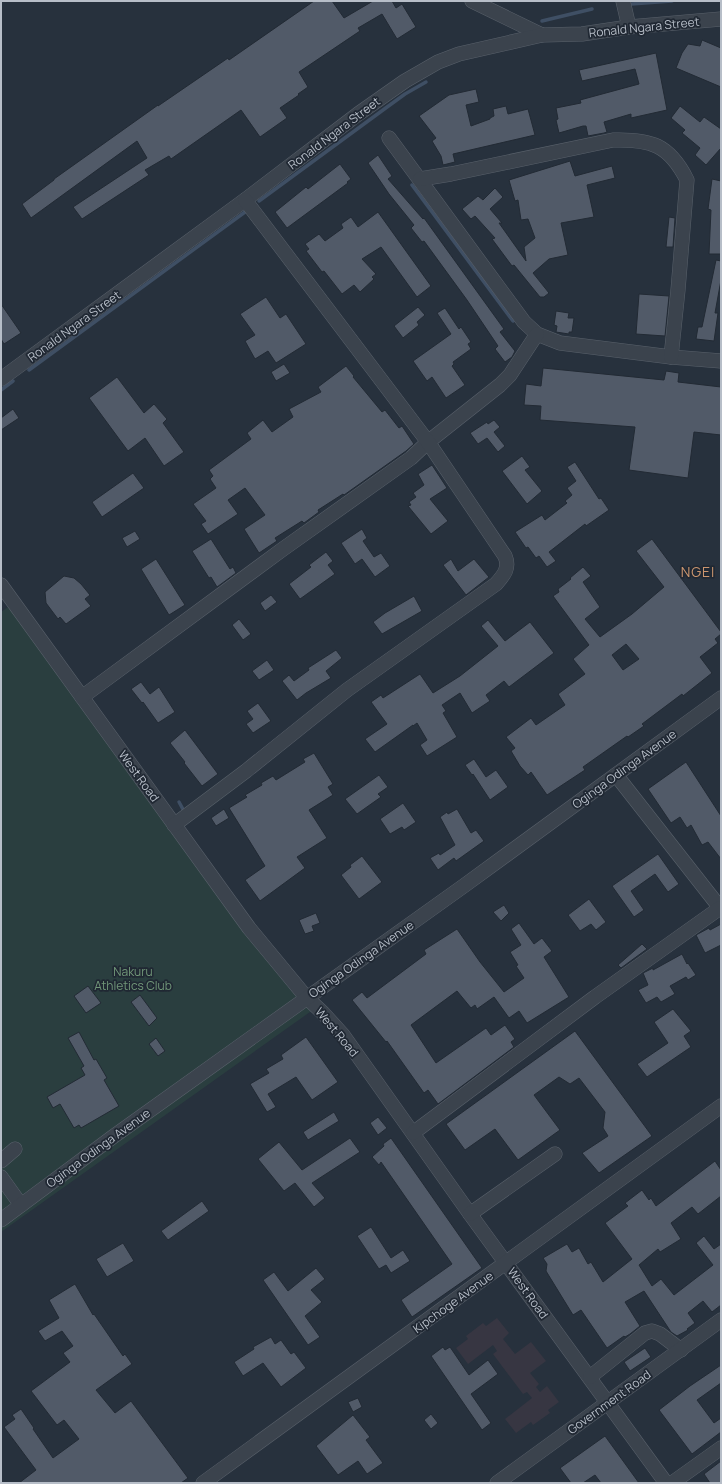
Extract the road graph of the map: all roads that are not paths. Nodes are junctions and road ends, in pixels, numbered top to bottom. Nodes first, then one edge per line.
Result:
1 (472, 1) edge
2 (623, 1) edge
3 (721, 19) edge
4 (629, 27) junction
5 (542, 35) junction
6 (389, 138) dead end
7 (420, 179) junction
8 (245, 200) junction
9 (537, 334) junction
10 (671, 357) junction
11 (721, 361) edge
12 (1, 379) edge
13 (428, 442) junction
14 (1, 585) edge
15 (82, 697) junction
16 (721, 698) edge
17 (616, 775) junction
18 (174, 825) junction
19 (720, 908) edge
20 (306, 998) junction
21 (721, 1106) edge
22 (413, 1133) junction
23 (15, 1149) dead end
24 (555, 1154) dead end
25 (1, 1161) edge
26 (1, 1177) edge
27 (22, 1205) junction
28 (470, 1214) junction
29 (1, 1220) edge
30 (506, 1263) junction
31 (721, 1320) edge
32 (681, 1350) junction
33 (590, 1377) junction
34 (608, 1403) junction
35 (721, 1448) edge
36 (203, 1483) edge
37 (497, 1483) edge
38 (666, 1483) edge
39 (672, 1483) edge

1 - 5 street
2 - 4 street
3 - 4 street, Ronald Ngara Street
4 - 5 street, Ronald Ngara Street
5 - 8 street, Ronald Ngara Street
6 - 7 street
7 - 9 street
7 - 10 street
8 - 12 street, Ronald Ngara Street
8 - 13 street
9 - 10 street
9 - 13 street
10 - 11 street
13 - 15 street
13 - 18 street
14 - 15 street, West Road
15 - 18 street, West Road
16 - 17 street, Oginga Odinga Avenue
17 - 19 street
17 - 20 street, Oginga Odinga Avenue
18 - 20 street, West Road
19 - 22 street
20 - 22 street, West Road
20 - 27 street, Oginga Odinga Avenue
21 - 30 street, Kipchoge Avenue
22 - 28 street, West Road
23 - 25 street
24 - 28 street
26 - 27 street
27 - 29 street, Oginga Odinga Avenue
28 - 30 street, West Road
30 - 33 street, West Road
30 - 36 street, Kipchoge Avenue
31 - 32 street, Government Road
32 - 33 street
32 - 34 street, Government Road
33 - 34 street, West Road
34 - 37 street, Government Road
34 - 38 street, West Road
35 - 39 street

